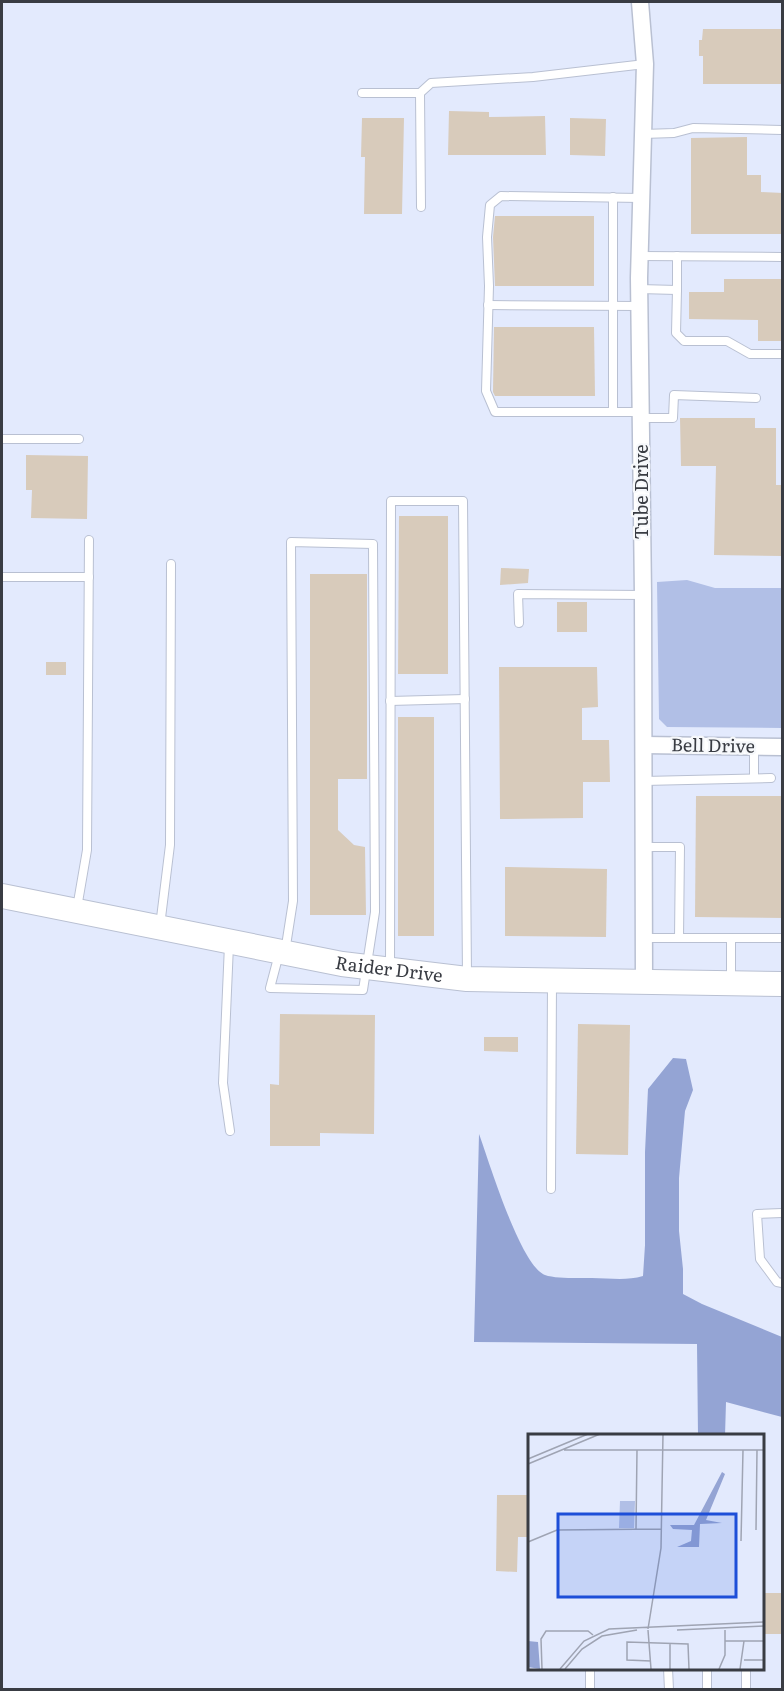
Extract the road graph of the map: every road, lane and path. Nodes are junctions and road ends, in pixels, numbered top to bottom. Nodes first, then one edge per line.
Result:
1 (640, 2) edge
2 (645, 64) junction
3 (362, 93) dead end
4 (420, 93) junction
5 (783, 130) edge
6 (643, 134) junction
7 (613, 197) junction
8 (641, 198) junction
9 (420, 207) dead end
10 (639, 256) junction
11 (677, 256) junction
12 (783, 257) edge
13 (677, 290) junction
14 (639, 298) junction
15 (488, 305) junction
16 (612, 306) junction
17 (783, 354) edge
18 (756, 398) dead end
19 (613, 412) junction
20 (641, 415) junction
21 (2, 439) edge
22 (79, 439) dead end
23 (89, 540) dead end
24 (171, 564) dead end
25 (2, 577) edge
26 (89, 577) junction
27 (643, 595) junction
28 (519, 623) dead end
29 (465, 699) junction
30 (390, 701) junction
31 (644, 745) junction
32 (754, 746) junction
33 (783, 747) edge
34 (754, 778) junction
35 (771, 778) dead end
36 (644, 781) junction
37 (644, 847) junction
38 (2, 896) edge
39 (76, 910) junction
40 (160, 927) junction
41 (644, 938) junction
42 (680, 938) junction
43 (731, 938) junction
44 (783, 938) edge
45 (229, 941) junction
46 (282, 952) junction
47 (378, 969) junction
48 (467, 980) junction
49 (552, 981) junction
50 (644, 983) junction
51 (731, 983) junction
52 (783, 984) edge
53 (230, 1131) dead end
54 (551, 1189) dead end
55 (783, 1213) edge
56 (783, 1283) edge
57 (590, 1670) edge
58 (668, 1670) edge
59 (707, 1670) edge
60 (746, 1670) edge
61 (590, 1689) edge
62 (669, 1689) edge
63 (707, 1689) edge
64 (746, 1689) edge

1 - 2 street, Tube Drive
2 - 4 lane
2 - 6 street, Tube Drive
3 - 4 lane
4 - 9 lane
5 - 6 lane
6 - 8 street, Tube Drive
7 - 8 lane
7 - 15 lane
7 - 16 lane
8 - 10 street, Tube Drive
10 - 11 lane
10 - 14 street, Tube Drive
11 - 12 lane
11 - 13 lane
13 - 14 lane
13 - 17 lane
14 - 16 lane
14 - 20 street, Tube Drive
15 - 16 lane
15 - 19 lane
16 - 19 lane
18 - 20 lane
19 - 20 lane
20 - 27 street, Tube Drive
21 - 22 lane
23 - 26 lane
24 - 40 lane
25 - 26 lane
26 - 39 lane
27 - 28 lane
27 - 31 street, Tube Drive
29 - 30 lane
29 - 30 lane
29 - 48 lane
30 - 47 lane
31 - 32 street, Bell Drive
31 - 36 street, Tube Drive
32 - 33 street, Bell Drive
32 - 34 lane
34 - 35 lane
34 - 36 lane
36 - 37 street, Tube Drive
37 - 41 street, Tube Drive
37 - 42 lane
38 - 39 main road, Raider Drive
39 - 40 main road, Raider Drive
40 - 45 main road, Raider Drive
41 - 42 lane
41 - 50 street, Tube Drive
42 - 43 lane
43 - 44 lane
43 - 51 lane
45 - 46 main road, Raider Drive
45 - 53 lane
46 - 47 main road, Raider Drive
46 - 47 lane
46 - 47 lane
47 - 48 main road, Raider Drive
48 - 49 main road, Raider Drive
49 - 50 main road, Raider Drive
49 - 54 lane
50 - 51 main road, Raider Drive
51 - 52 main road, Raider Drive
55 - 56 lane
57 - 61 lane
58 - 62 lane
59 - 63 lane
60 - 64 lane

